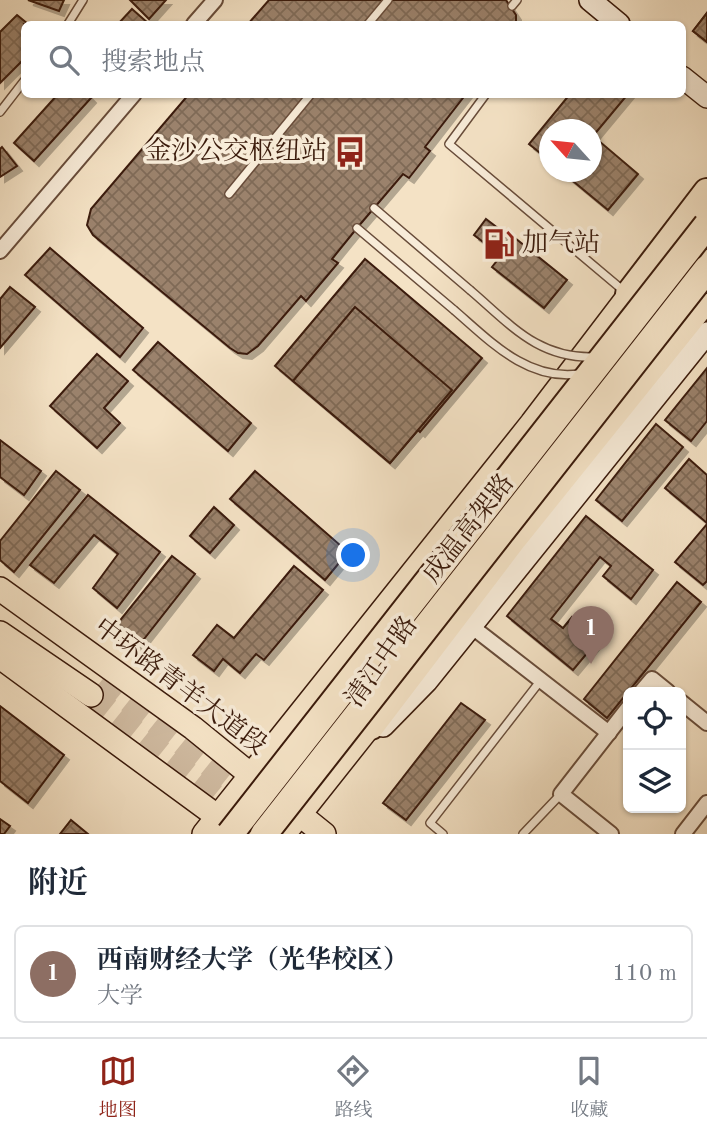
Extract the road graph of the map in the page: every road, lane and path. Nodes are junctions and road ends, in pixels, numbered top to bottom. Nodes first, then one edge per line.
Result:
1 (83, 0) edge
2 (215, 0) edge
3 (388, 0) edge
4 (590, 0) edge
5 (70, 21) edge
6 (197, 21) edge
7 (370, 21) edge
8 (615, 21) edge
9 (686, 80) edge
10 (21, 86) edge
11 (707, 97) edge
12 (131, 98) edge
13 (308, 98) edge
14 (483, 98) edge
15 (0, 112) edge
16 (707, 179) edge
17 (707, 192) edge
18 (229, 194) dead end
19 (707, 203) edge
20 (374, 208) dead end
21 (707, 225) edge
22 (358, 228) dead end
23 (0, 251) edge
24 (707, 269) edge
25 (707, 291) edge
26 (629, 295) junction
27 (707, 298) edge
28 (707, 332) edge
29 (626, 344) dead end
30 (612, 364) dead end
31 (0, 589) edge
32 (0, 607) edge
33 (471, 626) junction
34 (0, 633) edge
35 (0, 657) edge
36 (541, 680) junction
37 (645, 687) edge
38 (662, 687) edge
39 (686, 706) edge
40 (623, 715) edge
41 (707, 723) edge
42 (371, 726) junction
43 (609, 733) junction
44 (251, 775) junction
45 (320, 790) junction
46 (561, 794) junction
47 (707, 803) edge
48 (300, 815) junction
49 (224, 825) edge
50 (204, 834) edge
51 (240, 834) edge
52 (264, 834) edge
53 (285, 834) edge
54 (324, 834) edge
55 (443, 834) edge
56 (523, 834) edge
57 (611, 834) edge
58 (682, 834) edge

1 - 5 lane
2 - 6 street
3 - 7 lane
4 - 8 street
9 - 11 street
10 - 15 lane
12 - 23 street
13 - 18 lane
14 - 26 lane
16 - 26 street, 清江中路
17 - 26 highway
19 - 26 main road, 清江中路
20 - 29 lane, bridge
21 - 49 highway, 成温高架路, bridge
22 - 30 lane, bridge
24 - 52 highway, 成温高架路, bridge
25 - 42 main road, 清江中路
26 - 44 main road, 清江中路
27 - 42 highway
28 - 33 street
31 - 44 main road, 中环路青羊大道段
32 - 34 main road
33 - 36 street
33 - 45 street
35 - 49 main road
36 - 43 street
36 - 55 lane
37 - 38 street
39 - 41 street
40 - 43 street
42 - 45 main road, 清江中路
43 - 46 street
44 - 48 main road, 中环路青羊大道段
44 - 49 main road, 清江中路
45 - 48 main road, 清江中路
46 - 56 lane
46 - 57 street
47 - 58 street
48 - 53 main road, 清江中路
48 - 54 main road, 中环路青羊大道段
49 - 50 main road, 清江中路
49 - 51 main road

